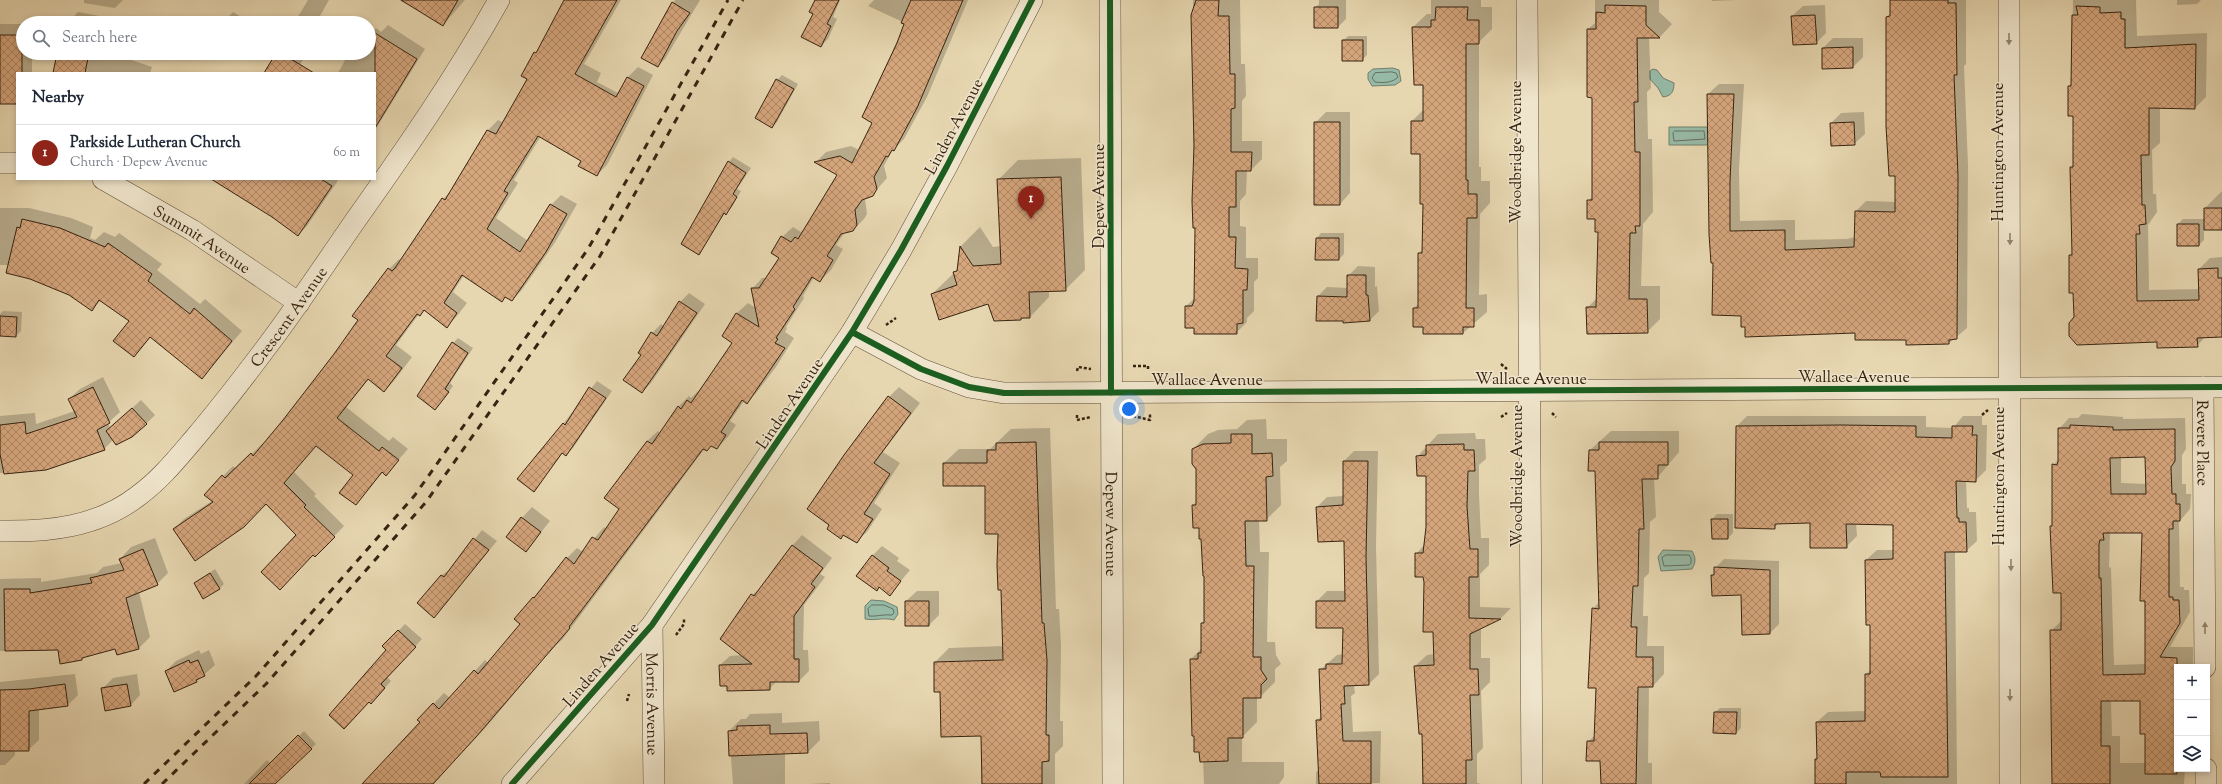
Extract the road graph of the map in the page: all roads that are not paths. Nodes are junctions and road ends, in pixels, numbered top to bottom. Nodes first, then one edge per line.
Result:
1 (498, 0) edge
2 (1032, 0) edge
3 (1110, 0) edge
4 (1527, 0) edge
5 (2009, 0) edge
6 (0, 163) edge
7 (16, 163) edge
8 (104, 180) edge
9 (299, 303) junction
10 (852, 332) junction
11 (2213, 387) edge
12 (2011, 388) junction
13 (1529, 391) junction
14 (1111, 392) junction
15 (0, 532) edge
16 (652, 625) junction
17 (2205, 664) edge
18 (2206, 772) edge
19 (512, 784) edge
20 (654, 784) edge
21 (1113, 784) edge
22 (1532, 784) edge
23 (2010, 784) edge
24 (2206, 784) edge

1 - 9 street, Crescent Avenue
2 - 10 street, Linden Avenue
3 - 14 street, Depew Avenue
4 - 13 street, Woodbridge Avenue
5 -> 12 street, Huntington Avenue
6 - 7 street
8 - 9 street, Summit Avenue
9 - 15 street, Crescent Avenue
10 - 14 street, Wallace Avenue
10 - 16 street, Linden Avenue
11 - 12 street, Wallace Avenue
17 -> 11 street, Revere Place
12 - 13 street, Wallace Avenue
12 -> 23 street, Huntington Avenue
13 - 14 street, Wallace Avenue
13 - 22 street, Woodbridge Avenue
14 - 21 street, Depew Avenue
16 - 19 street, Linden Avenue
16 - 20 street, Morris Avenue
18 - 24 street

